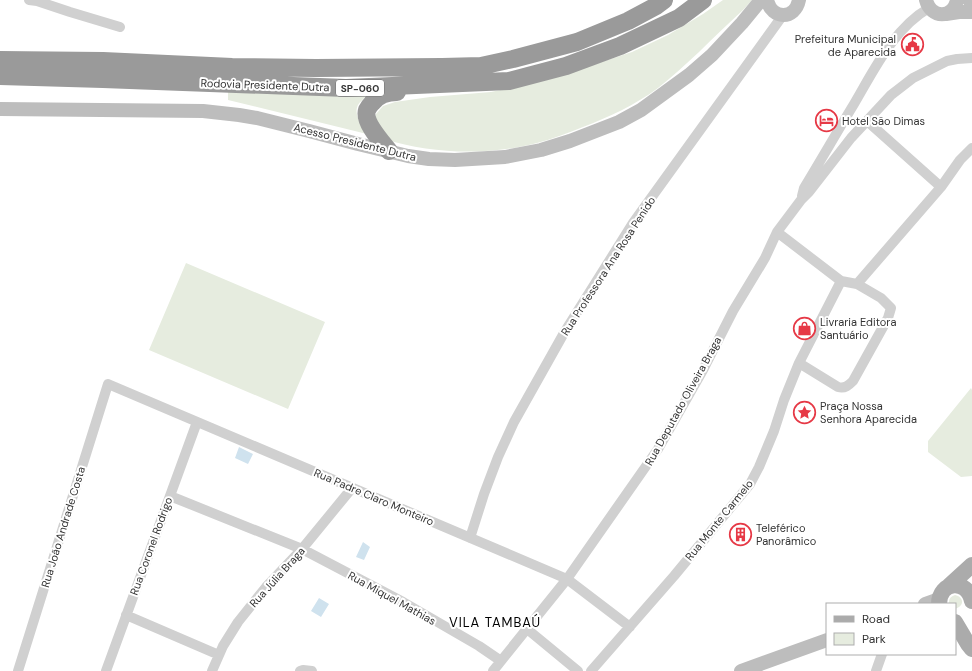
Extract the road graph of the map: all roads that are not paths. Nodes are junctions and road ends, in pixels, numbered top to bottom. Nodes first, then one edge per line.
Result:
1 (29, 0) edge
2 (664, 0) edge
3 (703, 0) edge
4 (761, 0) edge
5 (767, 0) edge
6 (958, 0) edge
7 (969, 0) edge
8 (799, 2) edge
9 (972, 3) edge
10 (927, 4) edge
11 (972, 12) edge
12 (946, 14) junction
13 (780, 15) junction
14 (742, 23) junction
15 (120, 27) dead end
16 (972, 58) edge
17 (0, 60) edge
18 (0, 76) edge
19 (464, 84) junction
20 (0, 109) edge
21 (867, 121) junction
22 (972, 148) edge
23 (389, 151) junction
24 (940, 187) junction
25 (801, 200) junction
26 (777, 232) junction
27 (841, 281) junction
28 (857, 284) junction
29 (799, 363) junction
30 (108, 384) joint
31 (197, 422) junction
32 (352, 488) junction
33 (170, 496) junction
34 (470, 538) junction
35 (302, 549) junction
36 (972, 565) edge
37 (566, 579) junction
38 (949, 586) junction
39 (971, 597) edge
40 (934, 602) edge
41 (126, 615) junction
42 (956, 618) edge
43 (956, 624) edge
44 (630, 627) junction
45 (527, 629) junction
46 (826, 640) edge
47 (972, 650) edge
48 (219, 655) junction
49 (882, 655) edge
50 (502, 661) junction
51 (18, 671) edge
52 (106, 671) edge
53 (212, 671) edge
54 (300, 671) edge
55 (312, 671) edge
56 (493, 671) edge
57 (578, 671) edge
58 (591, 671) edge
59 (742, 671) edge
60 (876, 671) edge

1 - 15 street
2 - 17 highway, Rodovia Presidente Dutra / SP-060
3 - 19 highway, Rodovia Presidente Dutra / SP-060
4 - 14 street, Acesso Presidente Dutra
5 - 13 street
6 - 12 street
7 - 9 street
8 - 13 street, Rua Professora Ana Rosa Penido
10 - 12 street
10 - 25 street
11 - 12 street
13 - 14 street
13 - 34 street, Rua Professora Ana Rosa Penido
14 - 23 street, Acesso Presidente Dutra
16 - 21 street
18 - 19 highway, Rodovia Presidente Dutra / SP-060
19 - 23 highway
20 - 23 street, Acesso Presidente Dutra
21 - 24 street
21 - 25 street
22 - 24 street
24 - 28 street
25 - 26 street, Rua Deputado Oliveira Braga
26 - 27 street
26 - 37 street, Rua Deputado Oliveira Braga
27 - 28 street
27 - 29 street, Rua Monte Carmelo
28 - 29 street
29 - 44 street, Rua Monte Carmelo
30 - 31 street, Rua Padre Claro Monteiro
30 - 51 street, Rua João Andrade Costa
31 - 32 street, Rua Padre Claro Monteiro
31 - 33 street, Rua Coronel Rodrigo
32 - 34 street, Rua Padre Claro Monteiro
32 - 35 street, Rua Júlia Braga
33 - 35 street, Rua Miquel Mathias
33 - 41 street, Rua Coronel Rodrigo
34 - 37 street, Rua Padre Claro Monteiro
35 - 48 street, Rua Júlia Braga
35 - 50 street, Rua Miquel Mathias
36 - 38 main road
37 - 44 street, Rua Padre Claro Monteiro
37 - 45 street, Rua Deputado Oliveira Braga
38 - 39 main road
38 - 40 main road
39 - 42 main road
41 - 48 street
41 - 52 street, Rua Coronel Rodrigo
43 - 47 main road
44 - 58 street, Rua Monte Carmelo
45 - 50 street, Rua Deputado Oliveira Braga
45 - 57 street
46 - 59 street
48 - 53 street, Rua Júlia Braga
49 - 60 street
50 - 56 street, Rua Deputado Oliveira Braga
54 - 55 street

